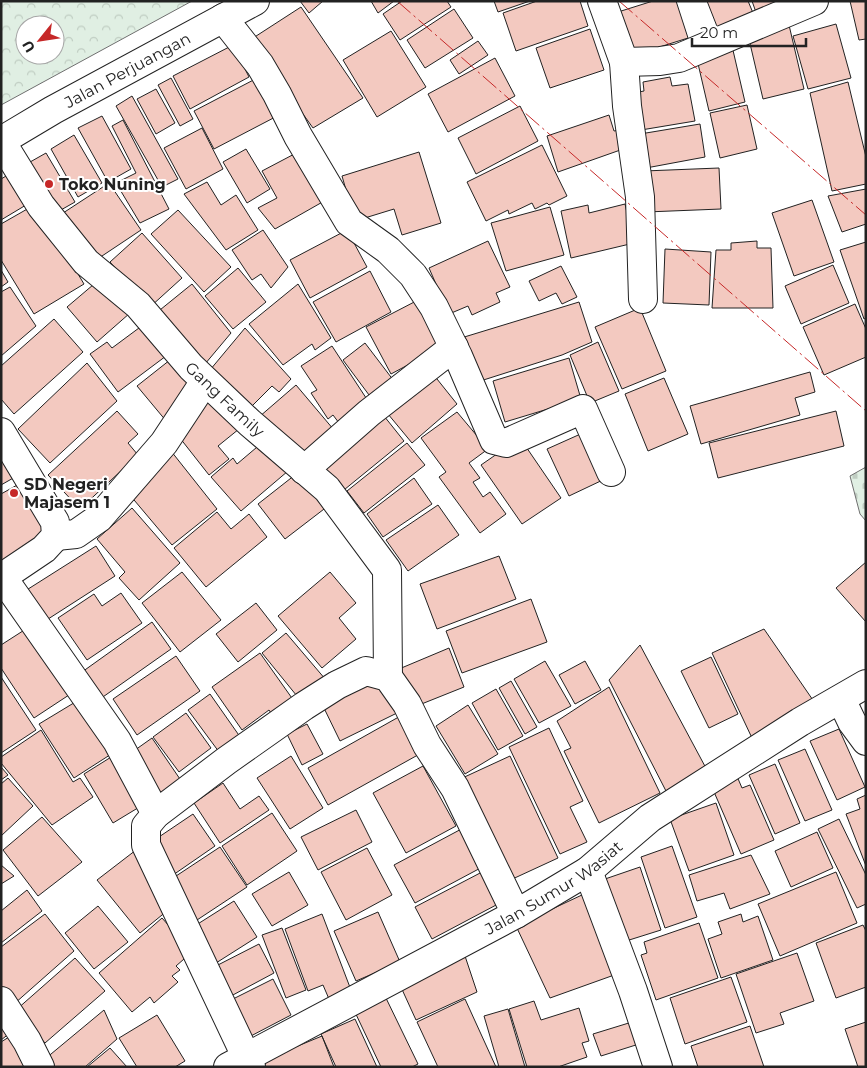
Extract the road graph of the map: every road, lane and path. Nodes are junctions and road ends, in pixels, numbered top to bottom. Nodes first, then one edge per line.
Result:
1 (256, 1) edge
2 (602, 1) edge
3 (814, 1) edge
4 (223, 18) junction
5 (624, 62) junction
6 (1, 141) edge
7 (643, 299) dead end
8 (454, 348) junction
9 (205, 381) junction
10 (1, 432) edge
11 (304, 470) junction
12 (611, 472) dead end
13 (56, 536) junction
14 (2, 578) edge
15 (388, 676) junction
16 (866, 684) edge
17 (841, 698) junction
18 (866, 741) edge
19 (156, 814) junction
20 (588, 871) junction
21 (516, 914) junction
22 (1, 1001) edge
23 (242, 1063) edge
24 (40, 1067) edge
25 (658, 1067) edge

1 - 4 street, Jalan Perjuangan
2 - 5 street
3 - 5 street
4 - 6 street, Jalan Perjuangan
4 - 8 street
5 - 7 street
6 - 9 street, Gang Family
8 - 11 street
8 - 12 street
9 - 11 street, Gang Family
9 - 13 street
10 - 13 street
11 - 15 street, Gang Family
13 - 14 street
14 - 19 street
15 - 19 street
15 - 21 street
16 - 17 street, Jalan Sumur Wasiat
17 - 18 street
17 - 20 street, Jalan Sumur Wasiat
19 - 23 street
20 - 21 street, Jalan Sumur Wasiat
20 - 25 street
21 - 23 street, Jalan Sumur Wasiat
22 - 24 street

